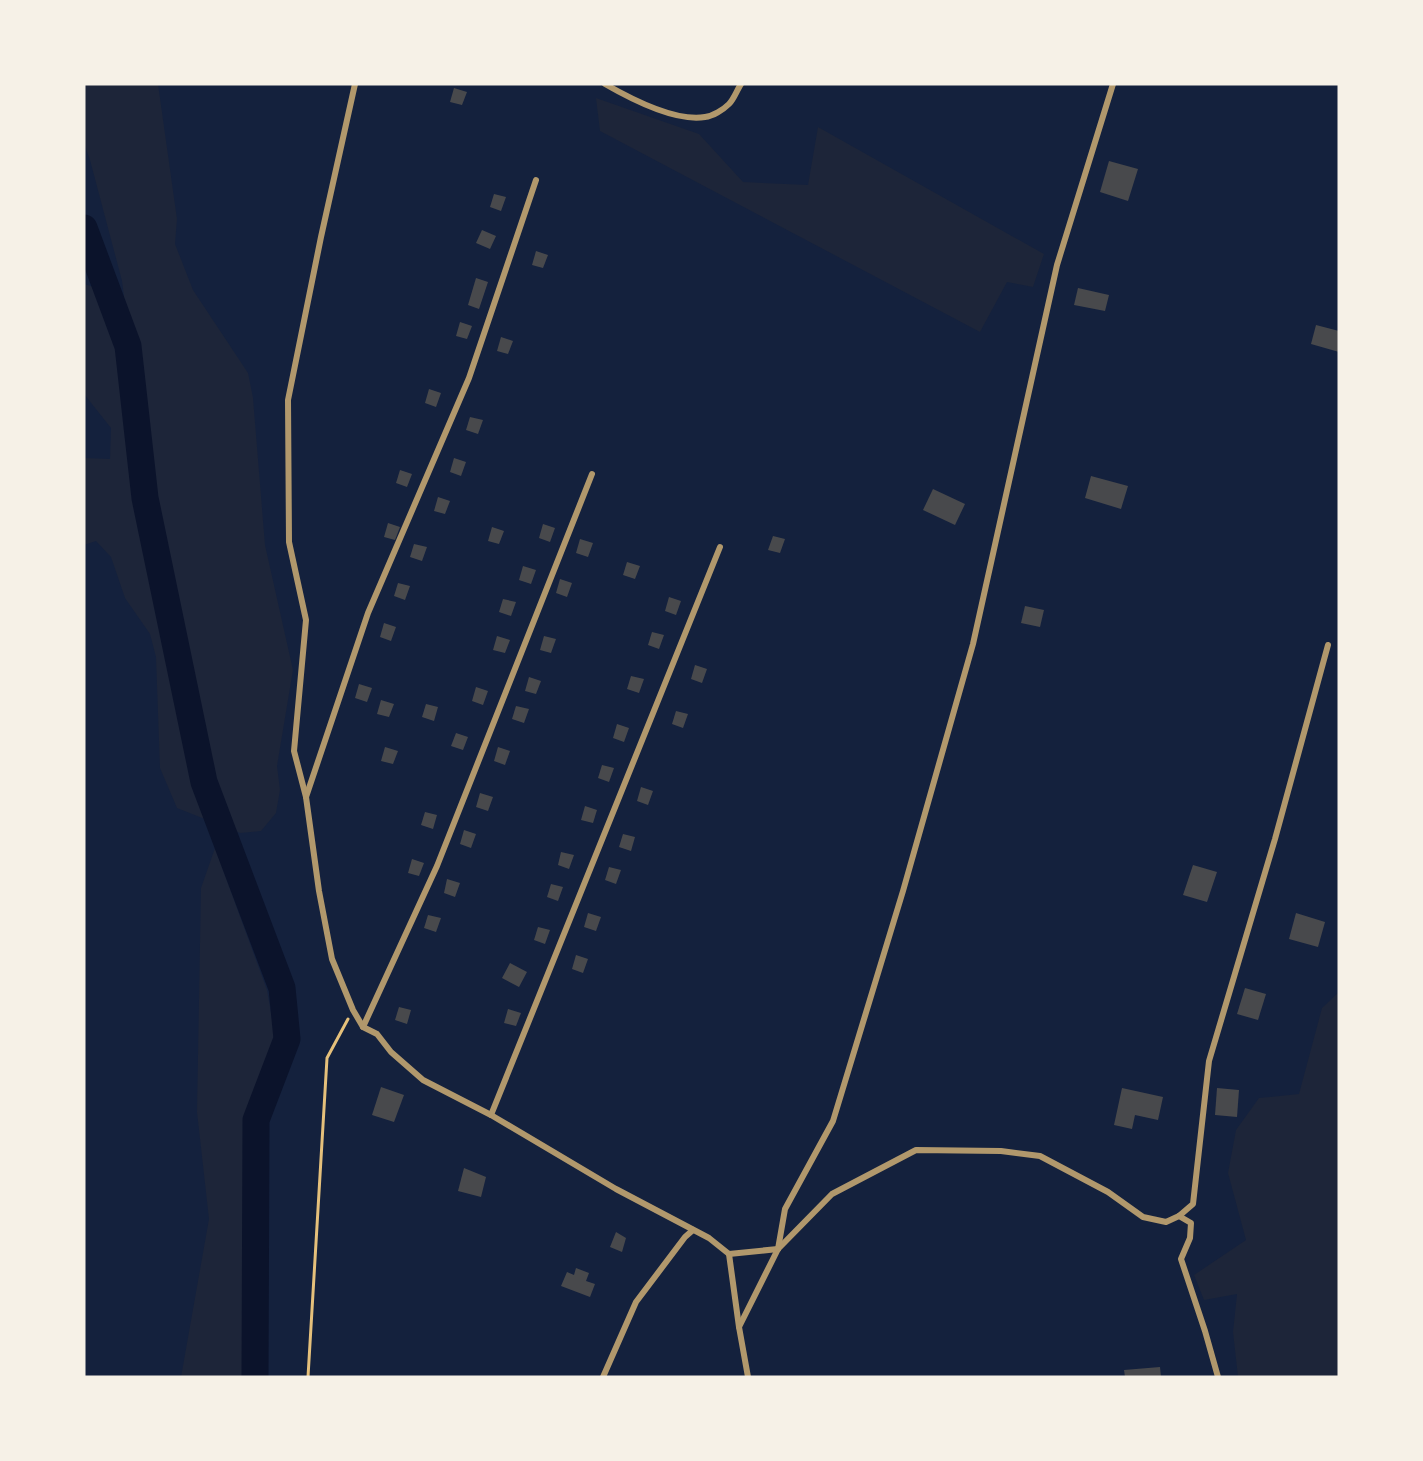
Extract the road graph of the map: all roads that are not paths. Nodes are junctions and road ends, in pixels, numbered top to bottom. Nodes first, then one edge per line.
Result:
1 (356, 84) edge
2 (605, 84) edge
3 (741, 84) edge
4 (1113, 84) edge
5 (536, 180) dead end
6 (592, 474) dead end
7 (720, 547) dead end
8 (1328, 645) dead end
9 (306, 797) junction
10 (363, 1027) junction
11 (491, 1115) junction
12 (1179, 1216) junction
13 (693, 1230) junction
14 (778, 1249) junction
15 (729, 1254) junction
16 (739, 1327) junction
17 (603, 1377) edge
18 (748, 1377) edge
19 (1218, 1377) edge

1 - 9 street
2 - 3 street
4 - 14 street
5 - 9 street
6 - 10 street
7 - 11 street
8 - 12 street
9 - 10 street
10 - 11 street
11 - 13 street
12 - 14 street
12 - 19 street
13 - 15 street
13 - 17 street
14 - 15 street
14 - 16 street
15 - 16 street
16 - 18 street

